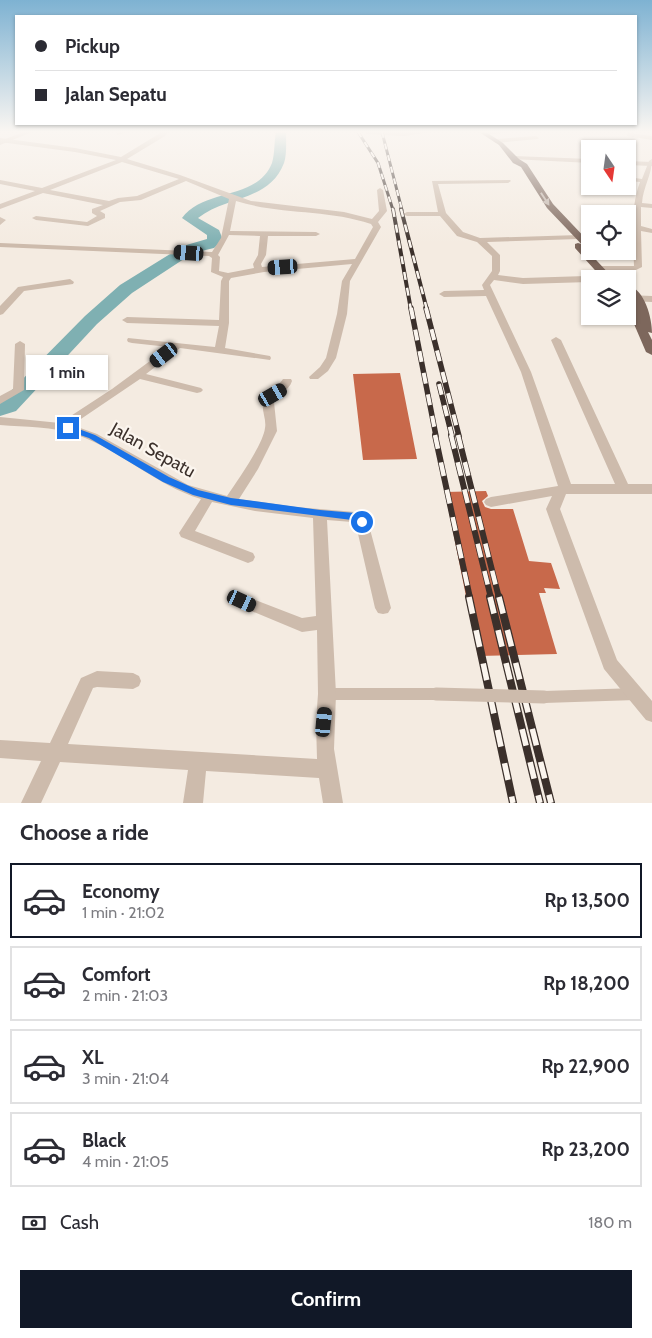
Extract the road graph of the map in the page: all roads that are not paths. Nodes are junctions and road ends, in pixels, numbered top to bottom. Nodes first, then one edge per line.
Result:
1 (97, 169) edge
2 (153, 169) edge
3 (517, 169) edge
4 (649, 169) edge
5 (185, 179) junction
6 (636, 180) edge
7 (508, 181) dead end
8 (644, 181) junction
9 (0, 182) edge
10 (380, 190) dead end
11 (42, 191) junction
12 (229, 197) junction
13 (108, 204) junction
14 (638, 205) junction
15 (119, 206) dead end
16 (652, 206) edge
17 (0, 208) edge
18 (407, 214) dead end
19 (442, 214) junction
20 (36, 218) dead end
21 (374, 222) junction
22 (637, 228) junction
23 (652, 231) edge
24 (226, 234) junction
25 (264, 234) junction
26 (316, 234) dead end
27 (576, 238) junction
28 (480, 240) junction
29 (581, 242) edge
30 (0, 245) edge
31 (214, 254) junction
32 (356, 262) junction
33 (259, 270) junction
34 (606, 270) edge
35 (628, 270) edge
36 (228, 276) junction
37 (492, 276) junction
38 (581, 277) edge
39 (70, 282) dead end
40 (490, 293) junction
41 (444, 294) dead end
42 (636, 299) edge
43 (652, 299) edge
44 (636, 306) edge
45 (0, 312) edge
46 (636, 312) edge
47 (126, 320) dead end
48 (224, 323) junction
49 (652, 330) edge
50 (132, 340) dead end
51 (556, 340) dead end
52 (20, 344) dead end
53 (178, 345) junction
54 (220, 350) junction
55 (652, 352) edge
56 (266, 358) dead end
57 (138, 375) junction
58 (314, 376) dead end
59 (287, 381) dead end
60 (197, 390) dead end
61 (0, 401) edge
62 (0, 421) edge
63 (64, 426) junction
64 (564, 489) junction
65 (652, 489) edge
66 (624, 490) junction
67 (209, 496) junction
68 (231, 501) junction
69 (491, 502) dead end
70 (320, 514) junction
71 (248, 558) dead end
72 (242, 601) dead end
73 (383, 608) dead end
74 (324, 622) junction
75 (133, 681) dead end
76 (327, 694) junction
77 (636, 694) junction
78 (652, 714) edge
79 (0, 749) edge
80 (54, 753) junction
81 (198, 761) junction
82 (325, 769) junction
83 (31, 803) edge
84 (193, 803) edge
85 (333, 803) edge

1 - 11 street
2 - 5 street
3 - 27 main road
4 - 8 street
5 - 12 street
5 - 13 street
6 - 8 street
7 - 19 street
8 - 14 street
9 - 11 street
10 - 21 street
11 - 13 street
11 - 17 street
12 - 21 street
12 - 24 street
13 - 15 street
13 - 20 street
14 - 16 street
14 - 22 street
18 - 19 street
19 - 28 street
21 - 32 street
22 - 23 street
22 - 35 street
24 - 25 street
24 - 31 street
25 - 26 street
25 - 33 street
27 - 28 street
27 - 29 main road
27 - 34 main road
28 - 37 street
30 - 31 street
31 - 36 street
32 - 33 street
32 - 58 street
33 - 36 street
36 - 48 street
37 - 38 street
37 - 40 street
39 - 45 street
40 - 41 street
40 - 64 street
42 - 43 street
44 - 49 main road
46 - 55 main road
47 - 48 street
48 - 54 street
50 - 53 street
51 - 66 street
52 - 61 street
53 - 54 street
53 - 57 street
54 - 56 street
57 - 60 street
57 - 63 street
59 - 68 street
62 - 63 street, Jalan Sepatu
63 - 67 street, Jalan Sepatu
64 - 66 street
64 - 69 street
64 - 77 street
65 - 66 street
67 - 68 street, Jalan Sepatu
67 - 71 street
68 - 70 street, Jalan Sepatu
70 - 73 street, Jalan Sepatu
70 - 74 street
72 - 74 street
74 - 76 street
75 - 80 street
76 - 77 street, bridge
76 - 82 street
77 - 78 street
79 - 80 street
80 - 81 street
80 - 83 street
81 - 82 street
81 - 84 street
82 - 85 street

